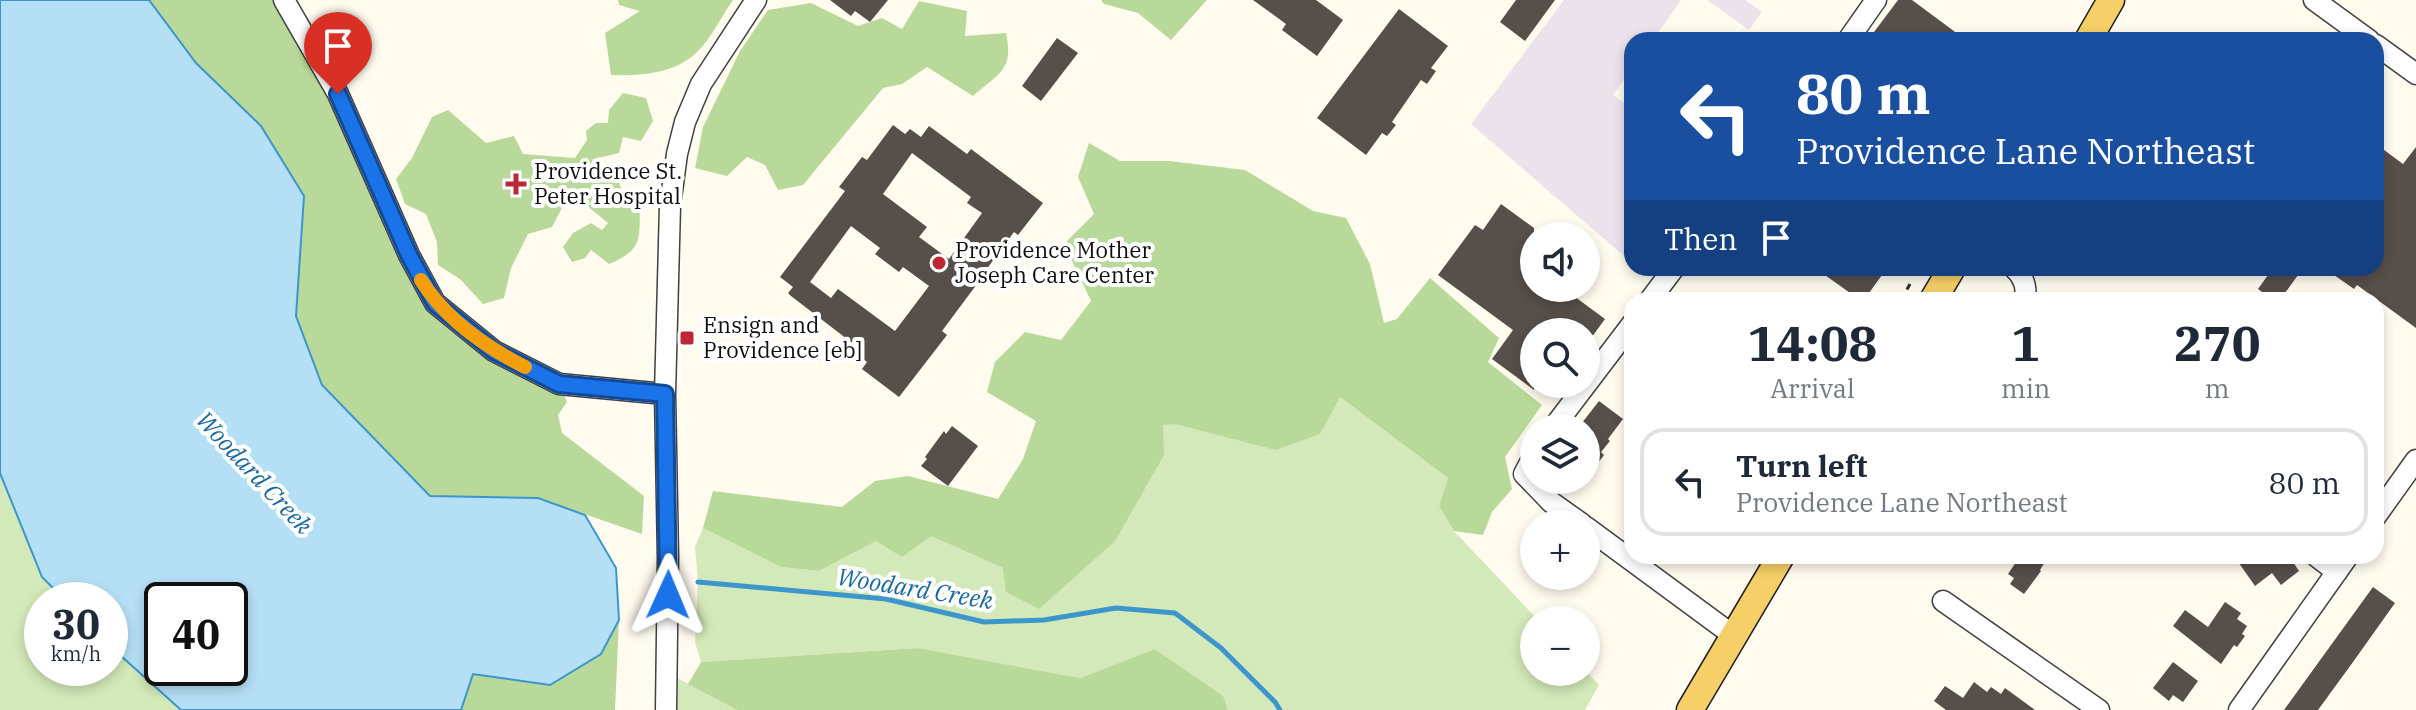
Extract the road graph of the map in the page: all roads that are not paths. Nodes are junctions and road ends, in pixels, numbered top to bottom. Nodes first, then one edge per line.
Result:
1 (284, 0) edge
2 (756, 0) edge
3 (1876, 0) edge
4 (2111, 0) edge
5 (2314, 0) edge
6 (1854, 32) edge
7 (2093, 32) edge
8 (2358, 32) edge
9 (2384, 51) edge
10 (2416, 74) edge
11 (1624, 335) edge
12 (665, 394) junction
13 (1564, 414) edge
14 (2416, 460) edge
15 (1543, 494) edge
16 (2384, 505) edge
17 (1562, 510) edge
18 (1600, 538) edge
19 (1624, 555) edge
20 (1636, 564) edge
21 (1776, 564) edge
22 (2342, 564) edge
23 (1943, 601) dead end
24 (1734, 636) junction
25 (666, 710) edge
26 (1690, 710) edge
27 (2099, 710) edge
28 (2239, 710) edge

1 - 12 street
2 - 12 street
3 - 6 street
4 - 7 main road
5 - 8 street
9 - 10 street
11 - 13 street
12 - 25 street
14 - 16 street
15 - 17 street
18 - 19 street
20 - 24 street
21 - 24 main road
22 - 28 street
23 - 27 street
24 - 26 main road

